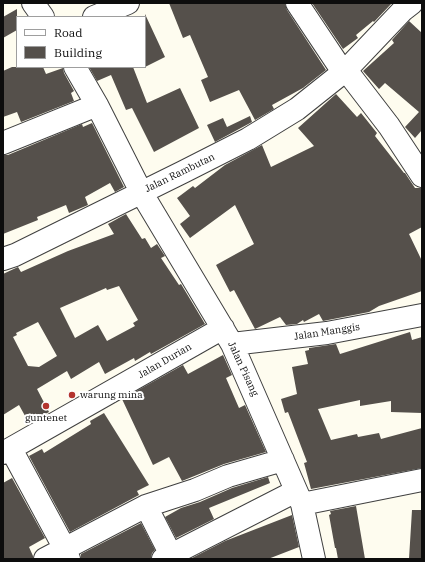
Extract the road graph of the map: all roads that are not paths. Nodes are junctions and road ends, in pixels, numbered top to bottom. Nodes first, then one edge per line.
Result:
1 (33, 3) edge
2 (128, 3) edge
3 (297, 3) edge
4 (412, 3) edge
5 (42, 16) edge
6 (96, 16) edge
7 (76, 68) edge
8 (345, 71) junction
9 (97, 105) junction
10 (3, 143) edge
11 (422, 176) edge
12 (141, 192) junction
13 (3, 259) edge
14 (422, 315) edge
15 (228, 336) junction
16 (7, 451) edge
17 (283, 460) junction
18 (422, 480) edge
19 (299, 498) junction
20 (146, 506) junction
21 (67, 554) edge
22 (169, 558) edge
23 (45, 559) edge
24 (314, 559) edge

1 - 5 street
2 - 6 street
3 - 8 street
4 - 8 street, Jalan Rambutan
7 - 9 street, Jalan Pisang
8 - 11 street
8 - 12 street, Jalan Rambutan
9 - 10 street
9 - 12 street, Jalan Pisang
12 - 13 street, Jalan Rambutan
12 - 15 street, Jalan Pisang
14 - 15 street, Jalan Manggis
15 - 16 street, Jalan Durian
15 - 17 street, Jalan Pisang
16 - 21 street
17 - 19 street, Jalan Pisang
17 - 20 street
18 - 19 street
19 - 22 street
19 - 24 street, Jalan Pisang
20 - 21 street
20 - 22 street
21 - 23 street

